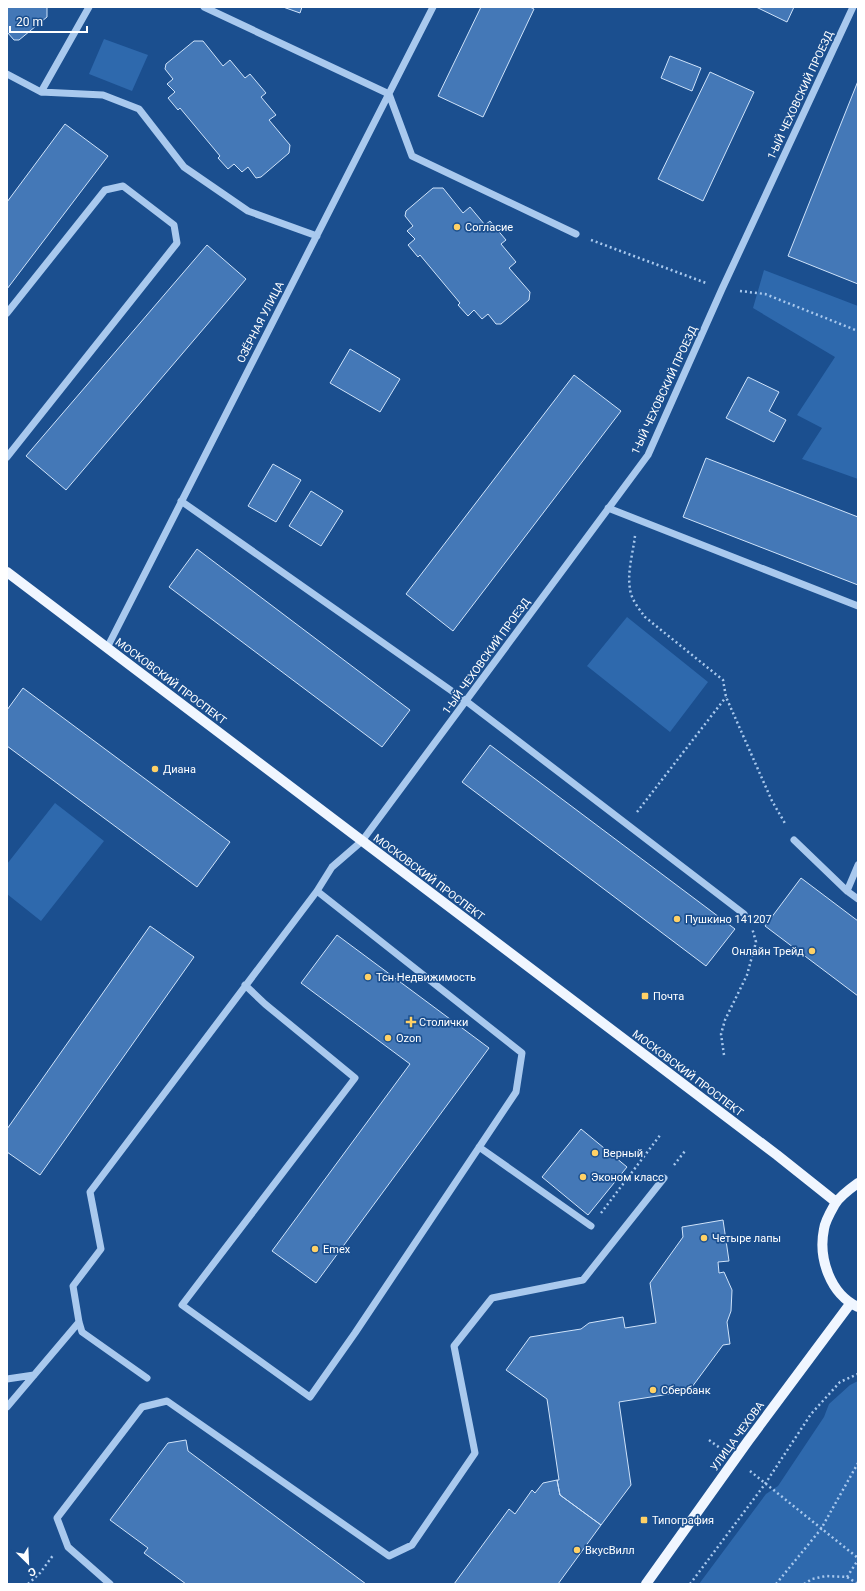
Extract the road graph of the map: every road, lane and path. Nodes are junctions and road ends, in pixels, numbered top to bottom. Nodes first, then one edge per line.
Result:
1 (89, 7) edge
2 (204, 7) edge
3 (433, 7) edge
4 (853, 7) edge
5 (7, 74) edge
6 (41, 92) junction
7 (389, 94) junction
8 (576, 234) joint
9 (316, 236) junction
10 (722, 289) junction
11 (7, 313) edge
12 (858, 332) edge
13 (7, 457) edge
14 (181, 501) junction
15 (608, 508) junction
16 (638, 520) junction
17 (7, 572) edge
18 (858, 606) edge
19 (107, 648) junction
20 (726, 697) junction
21 (466, 701) junction
22 (627, 824) junction
23 (794, 840) joint
24 (362, 841) junction
25 (858, 864) edge
26 (317, 891) junction
27 (847, 891) junction
28 (858, 899) edge
29 (744, 914) joint
30 (245, 985) junction
31 (724, 1055) dead end
32 (662, 1134) dead end
33 (480, 1147) junction
34 (664, 1178) dead end
35 (858, 1183) edge
36 (836, 1202) junction
37 (591, 1226) joint
38 (854, 1306) edge
39 (79, 1322) junction
40 (858, 1374) edge
41 (34, 1375) junction
42 (147, 1378) dead end
43 (7, 1379) edge
44 (7, 1408) edge
45 (709, 1440) dead end
46 (736, 1458) junction
47 (858, 1463) edge
48 (765, 1484) junction
49 (821, 1529) junction
50 (65, 1539) junction
51 (858, 1559) edge
52 (847, 1577) junction
53 (28, 1584) edge
54 (110, 1584) edge
55 (646, 1584) edge
56 (690, 1584) edge
57 (776, 1584) edge
58 (804, 1584) edge
59 (858, 1584) edge

1 - 6 street
2 - 7 street
3 - 7 street, ОЗЁРНАЯ УЛИЦА
4 - 10 street, 1-ЫЙ ЧЕХОВСКИЙ ПРОЕЗД
5 - 6 street
6 - 9 street
7 - 8 street
7 - 9 street, ОЗЁРНАЯ УЛИЦА
8 - 10 path
9 - 14 street, ОЗЁРНАЯ УЛИЦА
10 - 12 path
10 - 15 street, 1-ЫЙ ЧЕХОВСКИЙ ПРОЕЗД
11 - 13 street
14 - 19 street, ОЗЁРНАЯ УЛИЦА
14 - 21 street
15 - 16 street
15 - 21 street, 1-ЫЙ ЧЕХОВСКИЙ ПРОЕЗД
16 - 18 street
16 - 20 path
17 - 19 main road, МОСКОВСКИЙ ПРОСПЕКТ
19 - 24 main road, МОСКОВСКИЙ ПРОСПЕКТ
20 - 22 path
20 - 23 path
21 - 22 street
21 - 24 street, 1-ЫЙ ЧЕХОВСКИЙ ПРОЕЗД
22 - 29 street
23 - 27 street
24 - 26 street, 1-ЫЙ ЧЕХОВСКИЙ ПРОЕЗД
24 - 36 main road, МОСКОВСКИЙ ПРОСПЕКТ
25 - 27 street
26 - 30 street, 1-ЫЙ ЧЕХОВСКИЙ ПРОЕЗД
26 - 33 street
27 - 28 street
29 - 31 path
30 - 33 street
30 - 39 street, 1-ЫЙ ЧЕХОВСКИЙ ПРОЕЗД
32 - 37 path
33 - 37 street
34 - 50 street
35 - 36 main road
36 - 38 main road
38 - 46 main road, УЛИЦА ЧЕХОВА
39 - 41 street
39 - 42 street
40 - 48 path
41 - 43 street
41 - 44 street
45 - 46 path
46 - 48 path
46 - 55 main road, УЛИЦА ЧЕХОВА
47 - 49 path
48 - 49 path
48 - 56 path
49 - 51 path
49 - 57 path
50 - 53 path
50 - 54 street
51 - 52 path
52 - 58 path
52 - 59 path

